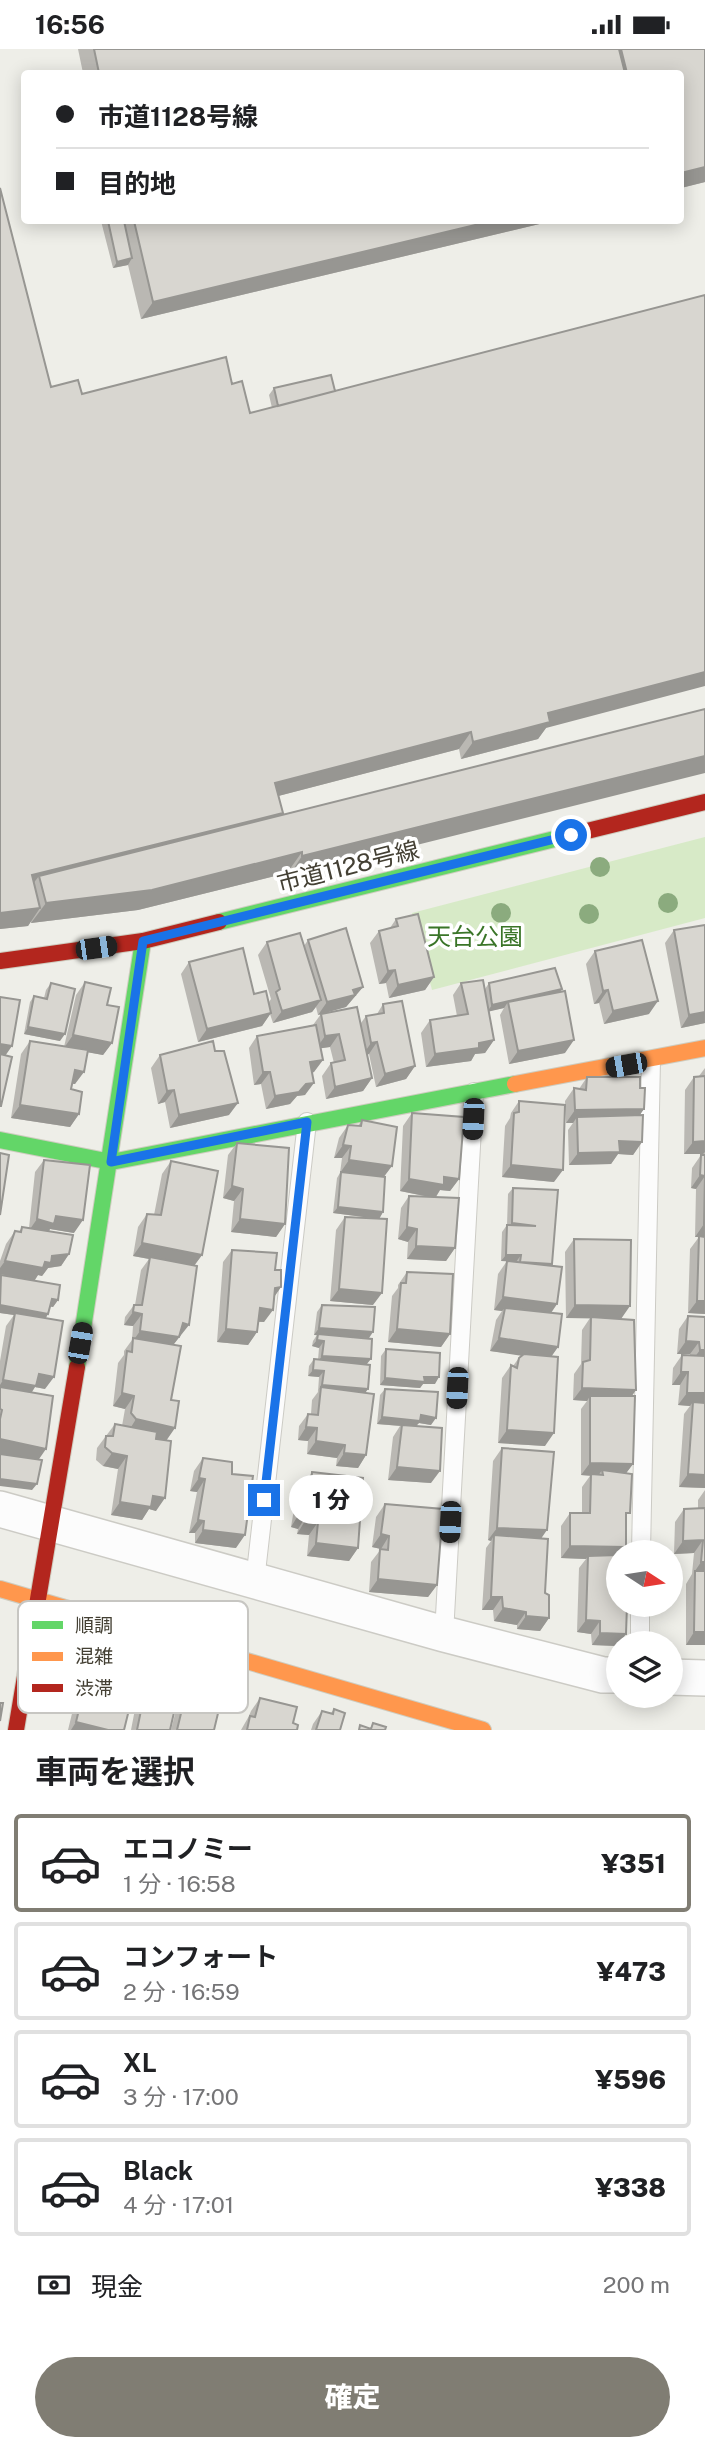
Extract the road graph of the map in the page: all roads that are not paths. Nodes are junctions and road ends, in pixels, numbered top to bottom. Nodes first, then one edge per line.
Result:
1 (705, 802) edge
2 (143, 941) junction
3 (0, 961) edge
4 (705, 1048) edge
5 (651, 1060) junction
6 (474, 1092) junction
7 (307, 1122) junction
8 (0, 1140) edge
9 (111, 1162) junction
10 (0, 1509) edge
11 (50, 1523) junction
12 (641, 1540) edge
13 (255, 1581) junction
14 (0, 1589) edge
15 (37, 1599) junction
16 (44, 1601) edge
17 (444, 1633) junction
18 (248, 1661) edge
19 (606, 1675) edge
20 (683, 1677) edge
21 (705, 1678) edge
22 (482, 1730) edge

1 - 2 street, 市道1128号線
2 - 3 street, 市道1128号線
2 - 9 street
4 - 5 street
5 - 6 street
5 - 12 lane
6 - 7 street
6 - 17 lane
7 - 9 street
7 - 13 lane
8 - 9 street
9 - 11 street
10 - 11 street
11 - 13 street
11 - 15 street
13 - 17 street
14 - 15 street
15 - 16 street
17 - 19 street
18 - 22 street
20 - 21 street

